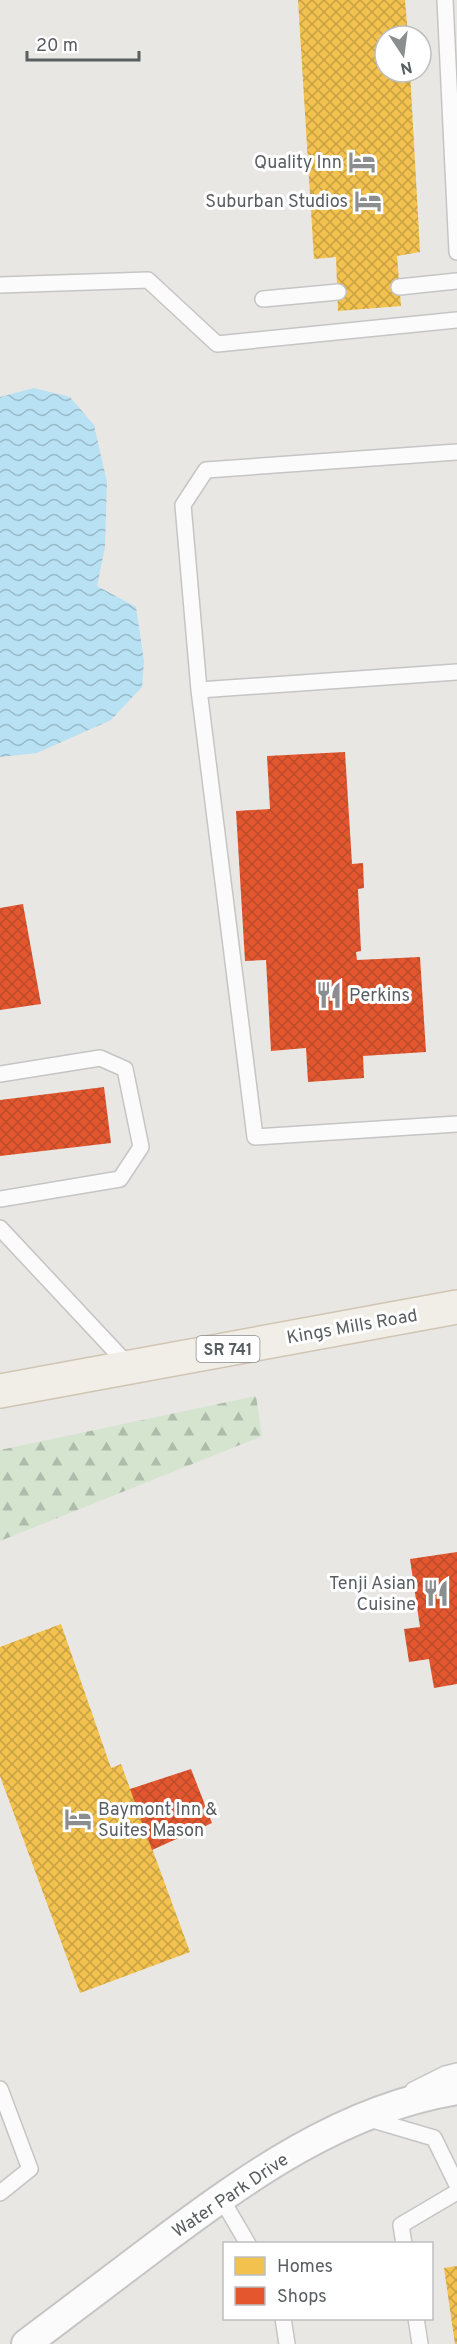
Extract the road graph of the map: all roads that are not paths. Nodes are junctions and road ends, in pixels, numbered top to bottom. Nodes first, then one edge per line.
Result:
1 (445, 0) edge
2 (457, 252) edge
3 (457, 281) edge
4 (0, 285) edge
5 (399, 287) dead end
6 (338, 292) dead end
7 (263, 299) dead end
8 (457, 320) edge
9 (457, 452) edge
10 (457, 672) edge
11 (199, 690) junction
12 (0, 1074) edge
13 (457, 1124) edge
14 (0, 1199) edge
15 (0, 1228) edge
16 (457, 1307) edge
17 (130, 1367) junction
18 (0, 1391) edge
19 (457, 2071) edge
20 (0, 2089) edge
21 (457, 2090) edge
22 (360, 2117) junction
23 (457, 2185) edge
24 (457, 2192) edge
25 (0, 2193) edge
26 (221, 2198) junction
27 (247, 2242) edge
28 (404, 2242) edge
29 (283, 2320) edge
30 (416, 2320) edge
31 (26, 2344) edge
32 (287, 2344) edge
33 (420, 2344) edge

1 - 2 lane
3 - 5 lane
4 - 8 lane
6 - 7 lane
9 - 11 lane
10 - 11 lane
11 - 13 lane
12 - 14 lane
15 - 17 lane
16 - 17 main road, Kings Mills Road / SR 741
17 - 18 main road, Kings Mills Road / SR 741
19 - 22 lane
20 - 25 lane
21 - 22 street, Water Park Drive
22 - 23 lane
22 - 26 street, Water Park Drive
24 - 28 lane
26 - 27 lane
26 - 31 street, Water Park Drive
29 - 32 lane
30 - 33 lane

